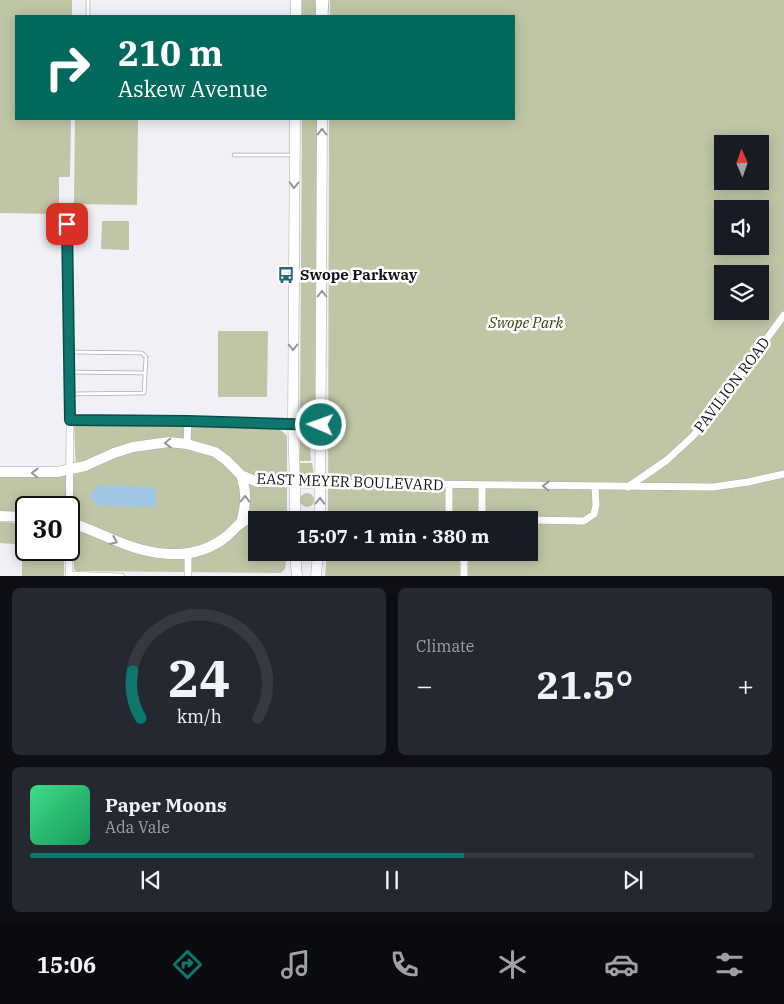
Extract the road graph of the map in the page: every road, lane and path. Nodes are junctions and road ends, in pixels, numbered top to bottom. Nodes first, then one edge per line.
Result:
1 (88, 0) edge
2 (296, 0) edge
3 (321, 0) edge
4 (327, 0) edge
5 (88, 15) edge
6 (296, 15) edge
7 (321, 15) edge
8 (326, 15) edge
9 (295, 120) edge
10 (322, 120) edge
11 (234, 154) dead end
12 (295, 155) junction
13 (67, 224) dead end
14 (784, 315) edge
15 (69, 352) junction
16 (69, 372) junction
17 (145, 373) junction
18 (70, 394) junction
19 (70, 420) junction
20 (188, 421) junction
21 (293, 424) junction
22 (321, 425) junction
23 (187, 444) junction
24 (70, 470) junction
25 (0, 472) edge
26 (784, 474) edge
27 (241, 475) junction
28 (296, 483) junction
29 (321, 483) junction
30 (449, 485) junction
31 (482, 486) junction
32 (595, 487) junction
33 (628, 487) junction
34 (70, 496) edge
35 (295, 511) edge
36 (320, 511) edge
37 (449, 511) edge
38 (482, 511) edge
39 (0, 516) edge
40 (15, 517) edge
41 (248, 520) edge
42 (538, 520) edge
43 (240, 523) junction
44 (80, 525) edge
45 (188, 553) junction
46 (69, 561) edge
47 (296, 561) edge
48 (317, 561) edge
49 (464, 561) edge
50 (69, 576) edge
51 (121, 576) edge
52 (188, 576) edge
53 (297, 576) edge
54 (316, 576) edge
55 (464, 576) edge

1 - 5 lane
2 - 6 main road
3 - 7 main road
4 - 8 lane
9 - 12 main road
22 -> 10 main road
11 - 12 lane
12 -> 21 main road
13 - 15 street
14 - 33 street, PAVILION ROAD
15 - 16 street
15 - 17 lane
16 - 17 lane
16 - 18 street
17 - 18 lane
18 - 19 street
19 - 20 street
19 - 24 street
20 - 21 street
20 - 23 street
21 - 22 street
21 - 28 main road
22 - 29 main road
23 -> 24 main road, EAST MEYER BOULEVARD
23 - 27 main road, EAST MEYER BOULEVARD
24 -> 25 main road, EAST MEYER BOULEVARD
24 - 34 street
26 - 33 street, EAST MEYER BOULEVARD
27 - 28 main road, EAST MEYER BOULEVARD
43 -> 27 main road
28 - 29 main road, EAST MEYER BOULEVARD
28 - 35 main road
29 - 30 street, EAST MEYER BOULEVARD
36 -> 29 main road
30 - 31 street, EAST MEYER BOULEVARD
30 - 37 street
32 -> 31 street, EAST MEYER BOULEVARD
31 - 38 street
32 - 33 street, EAST MEYER BOULEVARD
32 - 42 street
39 - 40 main road
41 - 43 main road
43 - 45 main road
44 -> 45 main road
45 - 52 street
46 - 50 street
47 - 53 main road
48 - 54 main road
49 - 55 street
50 - 51 street

